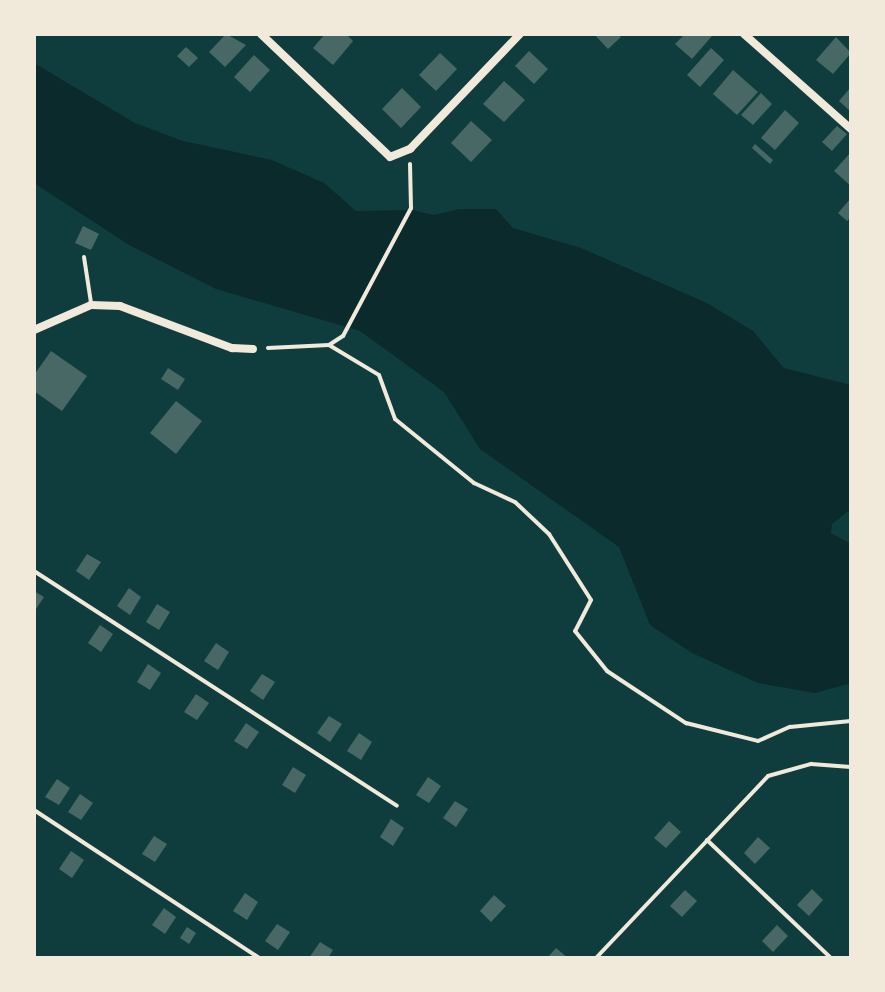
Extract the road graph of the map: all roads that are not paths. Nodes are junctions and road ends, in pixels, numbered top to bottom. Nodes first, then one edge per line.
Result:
1 (261, 34) edge
2 (520, 34) edge
3 (744, 34) edge
4 (851, 129) edge
5 (84, 257) dead end
6 (91, 305) junction
7 (34, 330) edge
8 (253, 349) road end
9 (34, 571) edge
10 (851, 767) edge
11 (397, 806) dead end
12 (34, 810) edge
13 (707, 840) junction
14 (259, 958) edge
15 (596, 958) edge
16 (831, 958) edge

1 - 2 street
3 - 4 street
5 - 6 lane
6 - 7 street
6 - 8 street
9 - 11 lane
10 - 13 lane
12 - 14 lane
13 - 15 lane
13 - 16 lane

